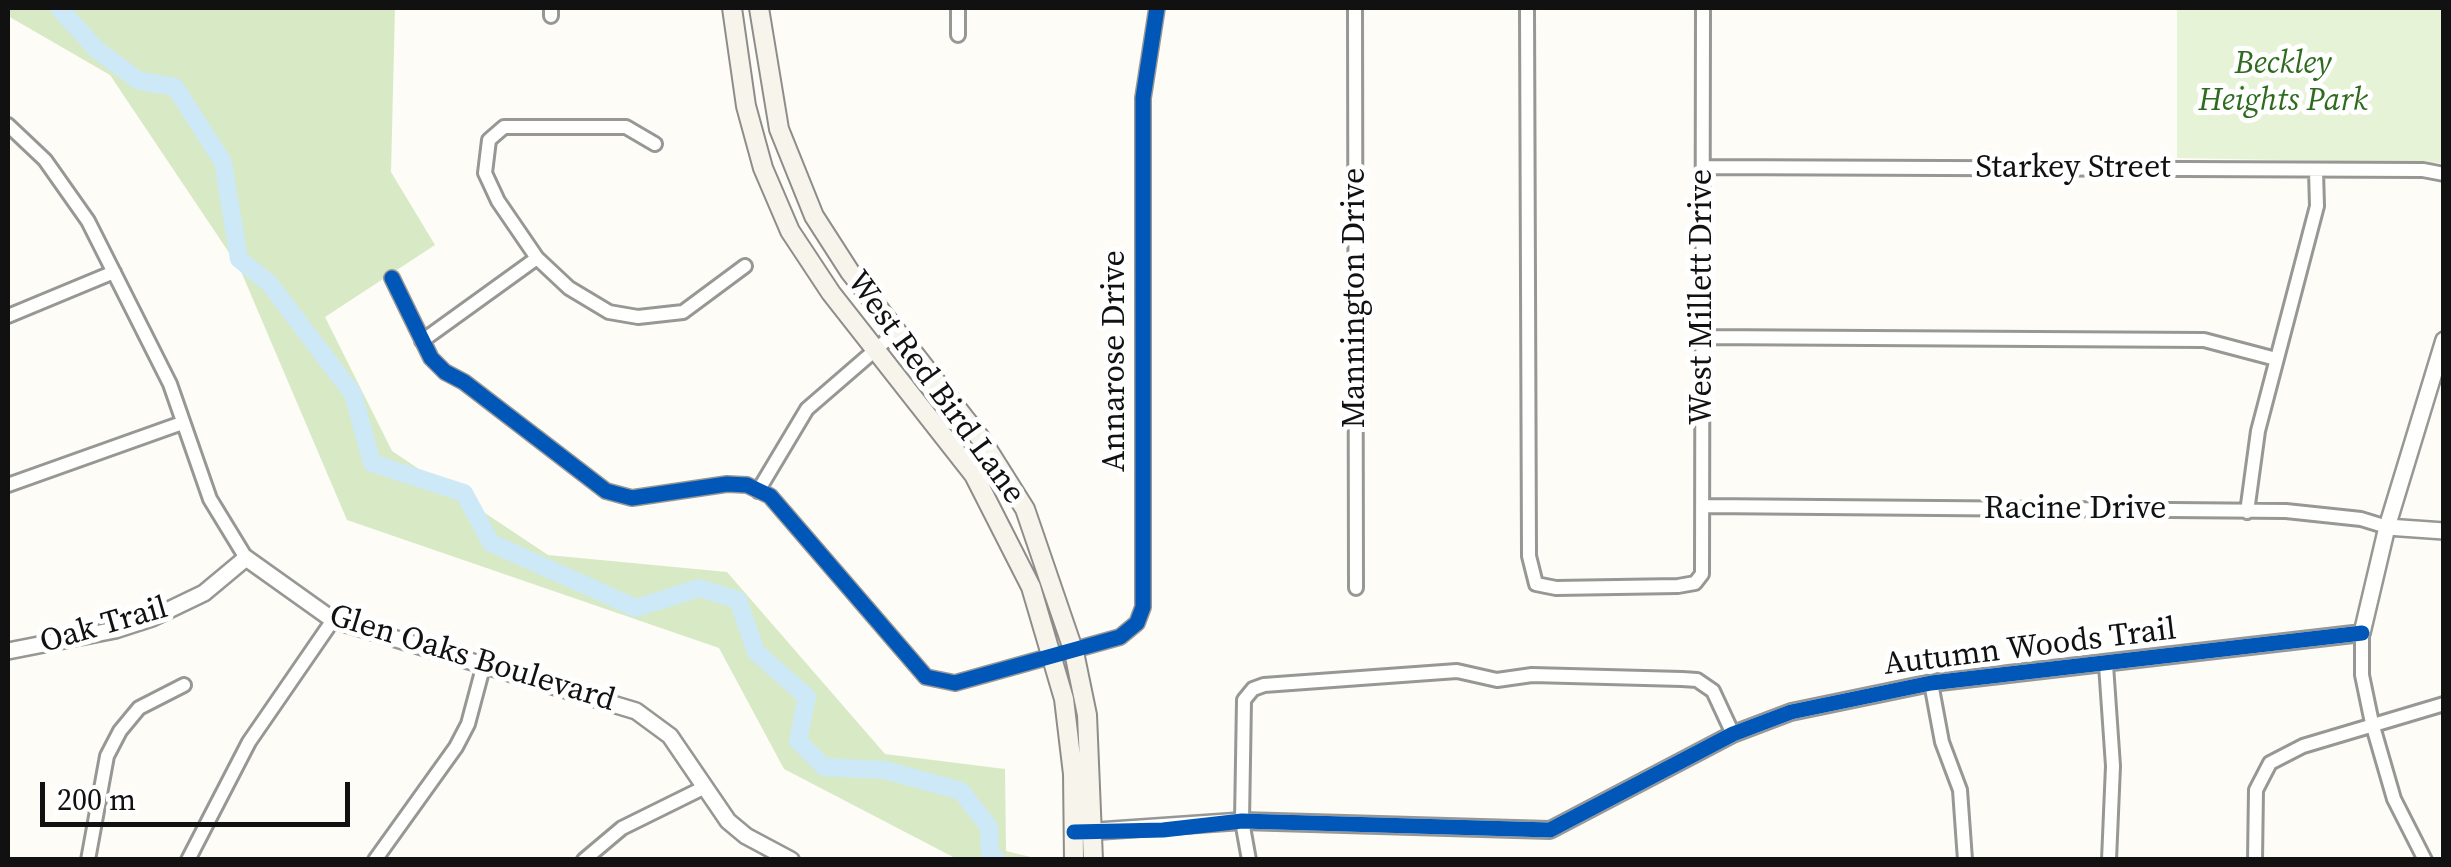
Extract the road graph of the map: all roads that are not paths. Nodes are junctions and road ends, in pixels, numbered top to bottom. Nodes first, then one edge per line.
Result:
1 (732, 8) edge
2 (759, 8) edge
3 (958, 8) edge
4 (1156, 8) edge
5 (1355, 8) edge
6 (1528, 8) edge
7 (1702, 8) edge
8 (958, 35) dead end
9 (8, 125) edge
10 (655, 144) dead end
11 (1702, 166) junction
12 (2316, 171) junction
13 (2444, 174) edge
14 (814, 216) junction
15 (790, 232) junction
16 (537, 258) junction
17 (745, 266) dead end
18 (114, 272) junction
19 (392, 278) dead end
20 (8, 316) edge
21 (896, 332) junction
22 (1702, 337) junction
23 (2444, 340) edge
24 (422, 341) junction
25 (874, 348) junction
26 (2276, 359) junction
27 (182, 424) junction
28 (8, 484) edge
29 (758, 490) junction
30 (1705, 506) junction
31 (2247, 512) junction
32 (2387, 528) junction
33 (2444, 531) edge
34 (246, 558) junction
35 (1356, 588) dead end
36 (333, 620) junction
37 (2362, 633) junction
38 (8, 651) edge
39 (1074, 652) junction
40 (1055, 657) junction
41 (484, 664) junction
42 (2106, 665) junction
43 (1931, 683) junction
44 (184, 685) dead end
45 (2444, 704) edge
46 (2372, 723) junction
47 (1734, 734) junction
48 (704, 787) junction
49 (1242, 821) junction
50 (1083, 832) junction
51 (783, 858) edge
52 (88, 860) edge
53 (188, 860) edge
54 (375, 860) edge
55 (584, 860) edge
56 (1074, 860) edge
57 (1093, 860) edge
58 (1248, 860) edge
59 (1964, 860) edge
60 (2109, 860) edge
61 (2255, 860) edge
62 (2425, 860) edge

1 - 15 main road, West Red Bird Lane
2 - 14 main road, West Red Bird Lane
3 - 8 street
4 - 39 street, Annarose Drive
5 - 35 street, Mannington Drive
6 - 30 street, West Millett Drive
7 - 11 street, West Millett Drive
9 - 18 street, Glen Oaks Boulevard
10 - 16 street
11 - 12 street, Starkey Street
11 - 22 street, West Millett Drive
12 - 13 street, Starkey Street
12 - 26 street
14 - 15 main road
14 - 21 main road, West Red Bird Lane
15 - 25 main road, West Red Bird Lane
16 - 17 street
16 - 24 street
18 - 20 street
18 - 27 street, Glen Oaks Boulevard
19 - 24 street
21 - 25 street
21 - 39 main road, West Red Bird Lane
22 - 26 street
22 - 30 street, West Millett Drive
23 - 32 street
24 - 29 street
25 - 29 street
25 - 40 main road, West Red Bird Lane
26 - 31 street
27 - 28 street
27 - 34 street, Glen Oaks Boulevard
29 - 40 street, Annarose Drive
30 - 31 street, Racine Drive
31 - 32 street, Racine Drive
32 - 33 street, Racine Drive
32 - 37 street
34 - 36 street, Glen Oaks Boulevard
34 - 38 street, Oak Trail
36 - 41 street, Glen Oaks Boulevard
36 - 53 street
37 - 42 street, Autumn Woods Trail
37 - 46 street
39 - 40 street, Annarose Drive
39 - 50 main road, West Red Bird Lane
40 - 50 main road, West Red Bird Lane
41 - 48 street, Glen Oaks Boulevard
41 - 54 street
42 - 43 street, Autumn Woods Trail
42 - 60 street
43 - 47 street, Autumn Woods Trail
43 - 59 street
44 - 52 street
45 - 46 street
46 - 61 street
46 - 62 street
47 - 49 street, Autumn Woods Trail
47 - 49 street
48 - 51 street, Glen Oaks Boulevard
48 - 55 street
49 - 50 street, Autumn Woods Trail
49 - 58 street
50 - 56 main road, West Red Bird Lane
50 - 57 main road, West Red Bird Lane

